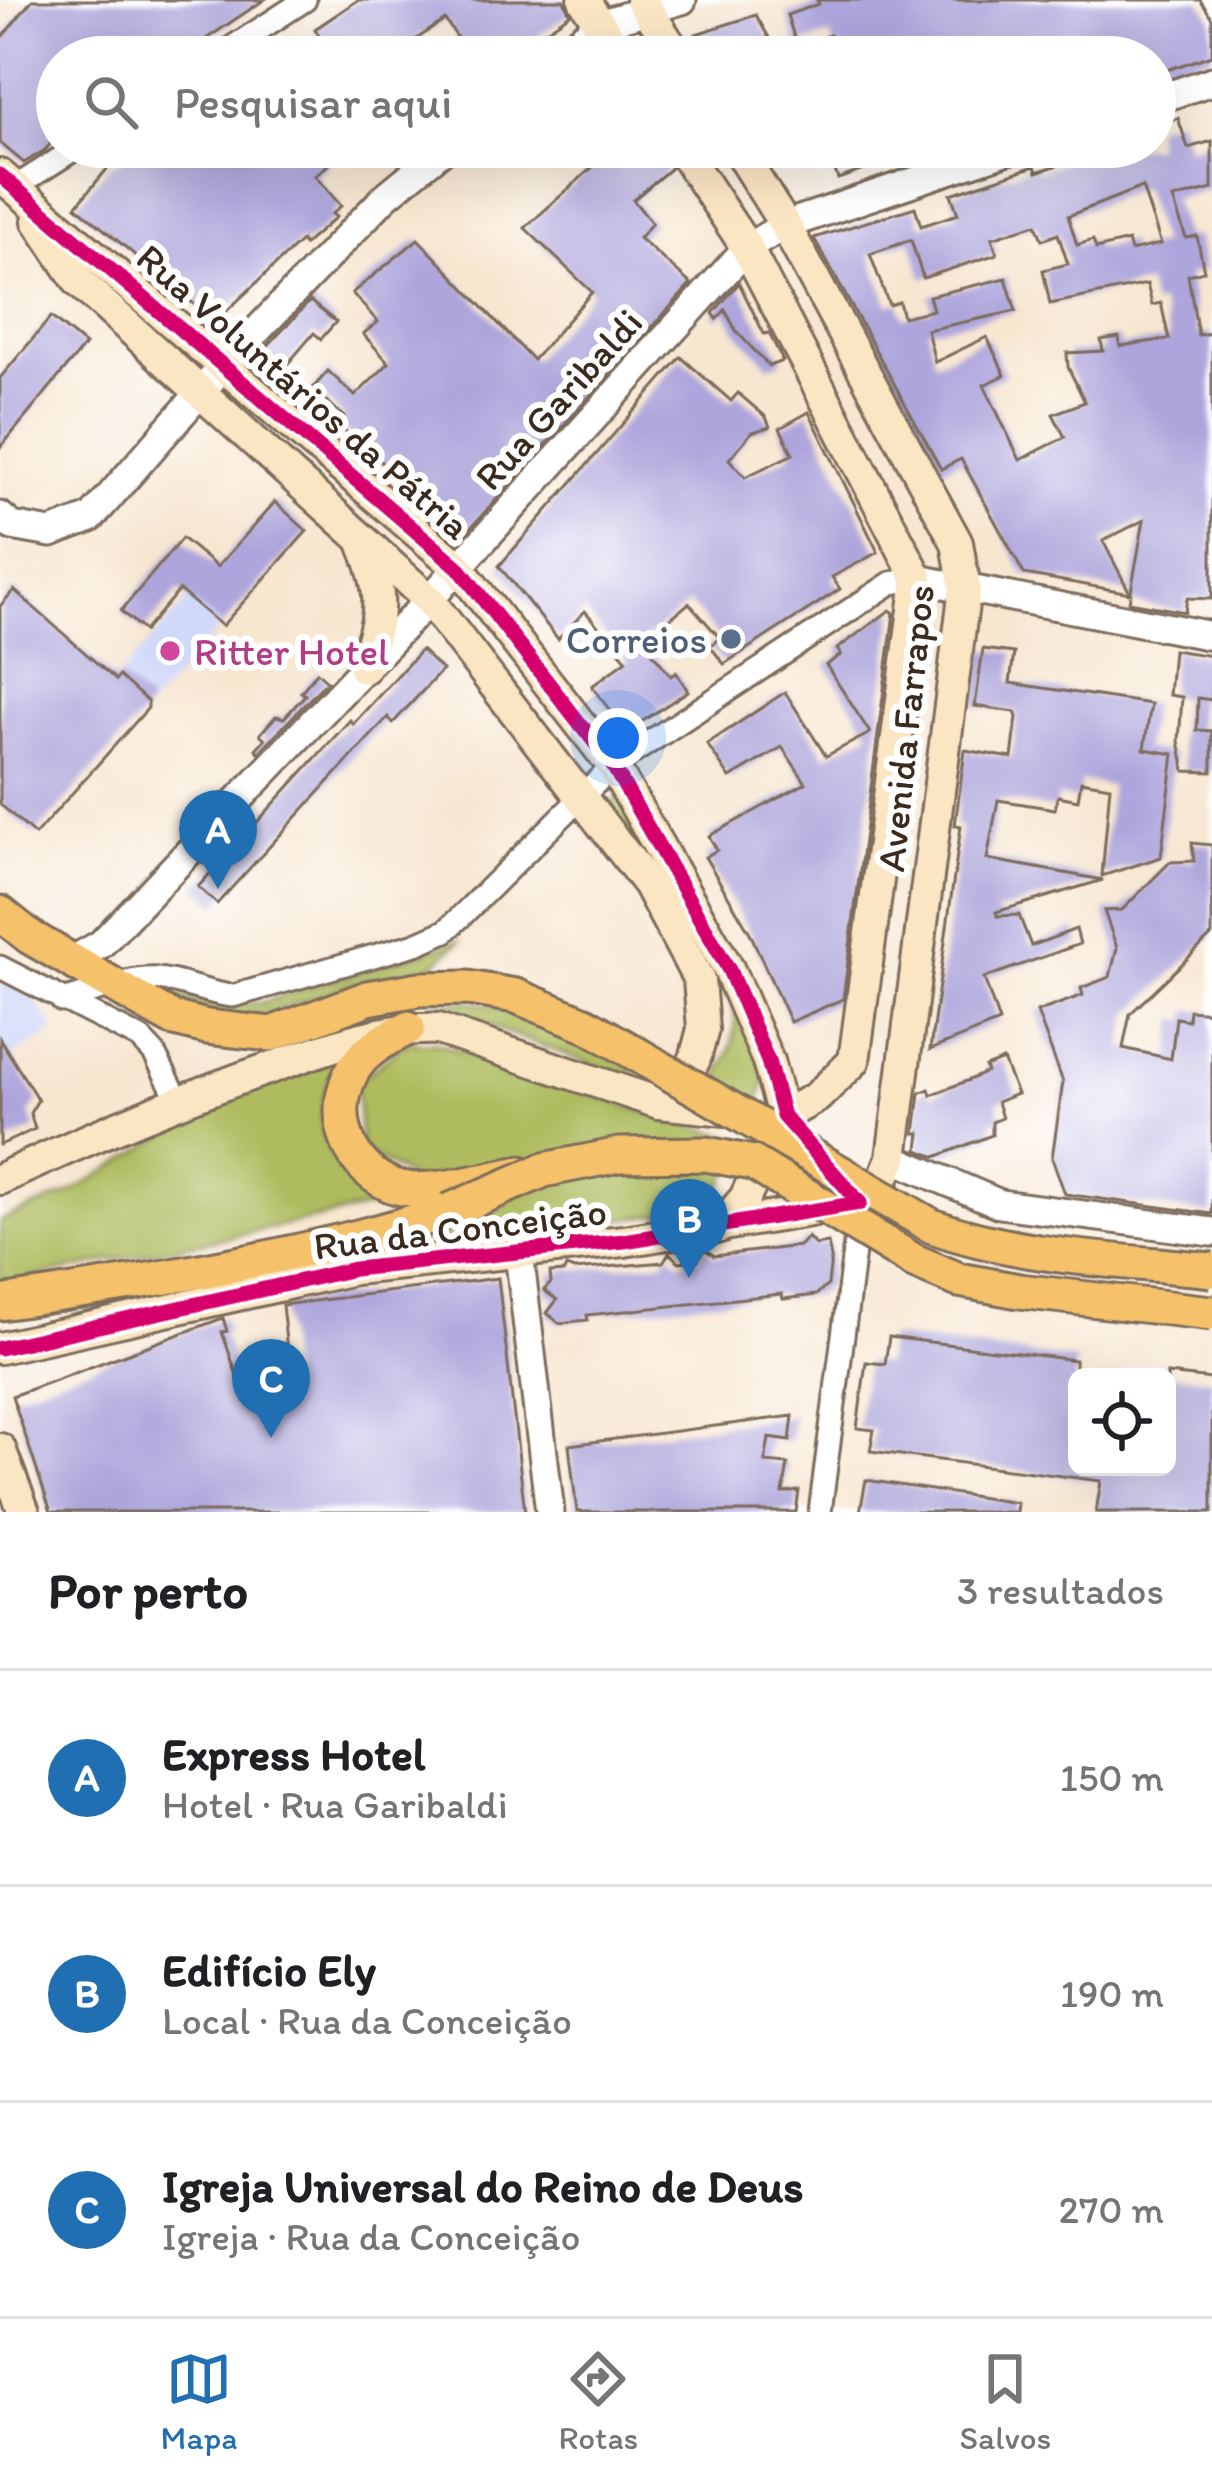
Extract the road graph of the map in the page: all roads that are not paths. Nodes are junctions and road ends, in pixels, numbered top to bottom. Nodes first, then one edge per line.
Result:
1 (305, 0) edge
2 (682, 0) edge
3 (645, 6) edge
4 (591, 12) edge
5 (249, 36) edge
6 (573, 36) edge
7 (664, 36) edge
8 (1212, 81) edge
9 (1176, 93) edge
10 (41, 168) edge
11 (420, 168) edge
12 (694, 168) edge
13 (749, 168) edge
14 (955, 168) edge
15 (5, 189) edge
16 (785, 225) junction
17 (747, 248) junction
18 (225, 364) junction
19 (200, 392) junction
20 (0, 517) edge
21 (362, 539) junction
22 (458, 567) junction
23 (918, 578) junction
24 (965, 588) junction
25 (429, 600) junction
26 (1212, 636) edge
27 (364, 668) junction
28 (561, 699) junction
29 (614, 766) junction
30 (580, 796) junction
31 (0, 913) edge
32 (73, 960) junction
33 (0, 967) edge
34 (117, 987) junction
35 (62, 1001) junction
36 (408, 1028) junction
37 (272, 1034) junction
38 (178, 1100) junction
39 (659, 1103) junction
40 (783, 1116) junction
41 (892, 1159) junction
42 (0, 1179) edge
43 (450, 1198) junction
44 (860, 1202) junction
45 (720, 1227) junction
46 (1212, 1232) edge
47 (519, 1253) junction
48 (1212, 1270) edge
49 (0, 1303) edge
50 (1212, 1313) edge
51 (2, 1349) edge
52 (0, 1449) edge
53 (23, 1512) edge
54 (550, 1512) edge
55 (820, 1512) edge

1 - 5 street
2 - 3 street
3 - 4 street
3 - 7 main road
4 - 6 street
8 - 9 street
10 - 15 street
11 - 18 street
12 - 17 main road, Avenida Farrapos
13 - 16 main road, Avenida Farrapos
14 - 16 street, Rua Garibaldi
15 - 18 main road, Rua Voluntários da Pátria
15 - 19 main road, Rua Voluntários da Pátria
16 - 17 street, Rua Garibaldi
16 - 24 main road, Avenida Farrapos
17 - 22 street, Rua Garibaldi
17 - 23 main road, Avenida Farrapos
18 - 19 street
18 - 22 main road, Rua Voluntários da Pátria
19 - 20 street
19 - 21 main road, Rua Voluntários da Pátria
21 - 25 main road, Rua Voluntários da Pátria
21 - 27 main road
22 - 25 street, Rua Garibaldi
22 - 28 main road, Rua Voluntários da Pátria
23 - 24 street
23 - 29 street
23 - 40 main road, Avenida Farrapos
24 - 26 street
24 - 41 main road, Avenida Farrapos
25 - 27 street, Rua Garibaldi
25 - 28 main road
25 - 30 main road, Rua Voluntários da Pátria
27 - 32 street, Rua Garibaldi
28 - 29 main road, Rua Voluntários da Pátria
29 - 30 street
29 - 40 main road, Rua Voluntários da Pátria
30 - 34 street
30 - 39 main road, Rua Voluntários da Pátria
31 - 32 main road
32 - 34 main road
33 - 35 street
34 - 35 street
34 - 37 main road
35 - 38 street
36 - 38 main road
36 - 39 main road
36 - 43 main road
37 - 38 main road
37 - 48 main road, bridge
38 - 42 main road
39 - 40 main road
40 - 45 main road
41 - 44 main road
41 - 46 street
43 - 49 main road
43 - 50 main road, bridge
44 - 45 main road, Rua da Conceição
44 - 55 street
45 - 47 main road, Rua da Conceição
47 - 51 main road, Rua da Conceição
47 - 54 street
52 - 53 main road

